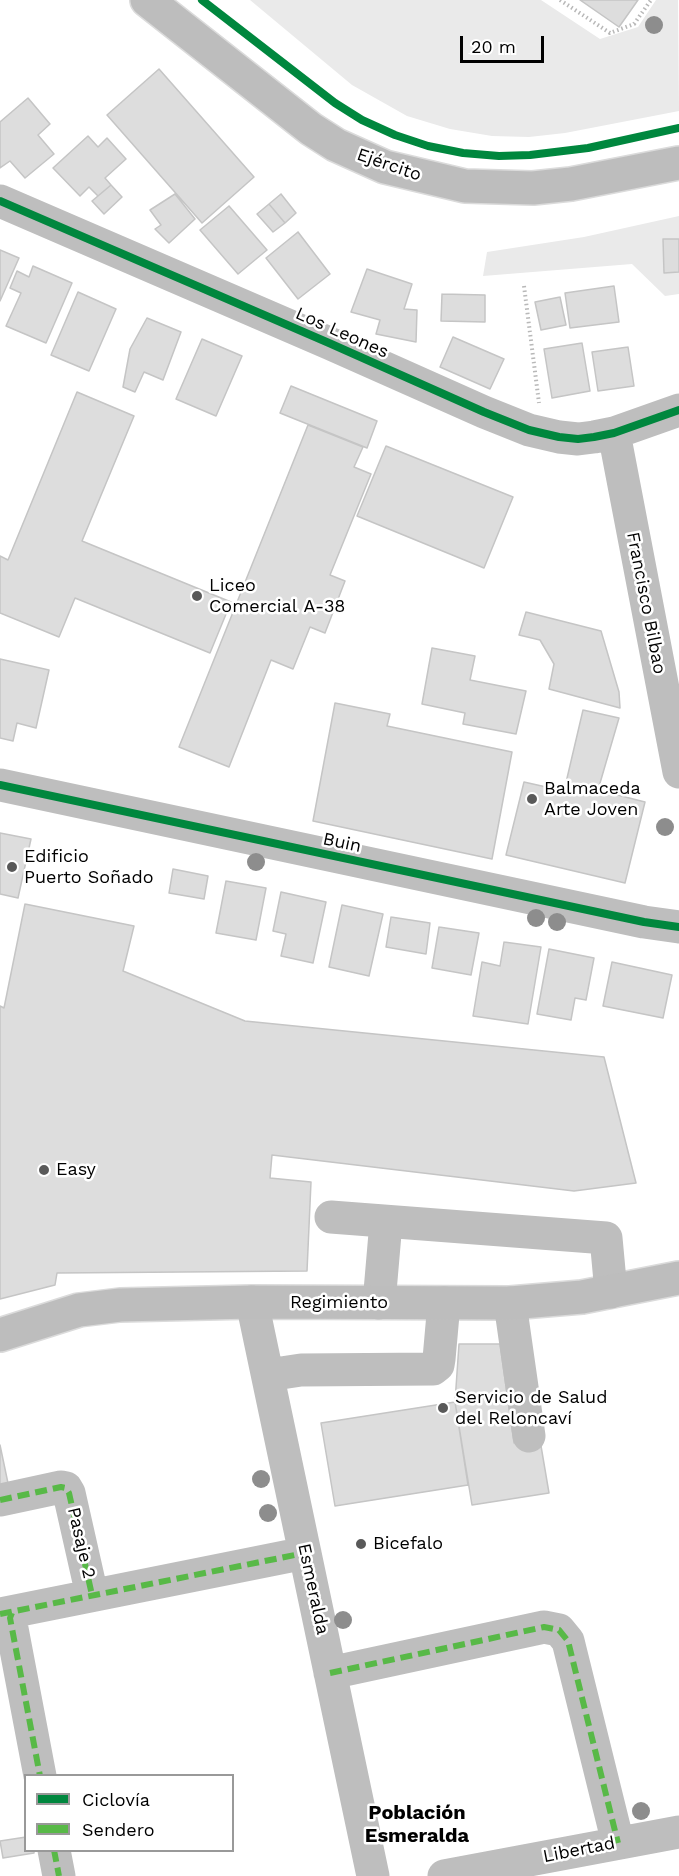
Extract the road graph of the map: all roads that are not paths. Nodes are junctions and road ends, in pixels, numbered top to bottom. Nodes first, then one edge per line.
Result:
1 (147, 0) edge
2 (679, 163) edge
3 (0, 201) edge
4 (679, 410) edge
5 (614, 434) junction
6 (679, 772) edge
7 (0, 785) edge
8 (679, 927) edge
9 (331, 1217) dead end
10 (386, 1222) junction
11 (679, 1278) edge
12 (611, 1292) junction
13 (252, 1302) junction
14 (379, 1303) junction
15 (444, 1303) junction
16 (510, 1303) junction
17 (0, 1335) edge
18 (268, 1375) junction
19 (529, 1436) dead end
20 (0, 1500) edge
21 (305, 1553) junction
22 (92, 1595) junction
23 (6, 1613) edge
24 (330, 1673) junction
25 (40, 1774) edge
26 (679, 1832) edge
27 (618, 1843) junction
28 (54, 1852) edge
29 (59, 1876) edge
30 (373, 1876) edge
31 (444, 1876) edge

1 - 2 main road, Ejército
3 - 5 street, Los Leones
4 - 5 street, Los Leones
5 - 6 street, Francisco Bilbao
7 - 8 street, Buin
9 - 10 street
10 - 12 street
10 - 14 street
11 - 12 main road, Regimiento
12 - 16 main road, Regimiento
13 - 14 main road, Regimiento
13 - 17 main road, Regimiento
13 - 18 street, Esmeralda
14 - 15 main road, Regimiento
15 - 16 main road, Regimiento
15 - 18 street
16 - 19 street
18 - 21 street, Esmeralda
20 - 22 street, Pasaje 2
21 - 22 street
21 - 24 street, Esmeralda
22 - 23 street
23 - 25 street
24 - 27 street
24 - 30 street, Esmeralda
26 - 27 street, Libertad
27 - 31 street, Libertad
28 - 29 street

